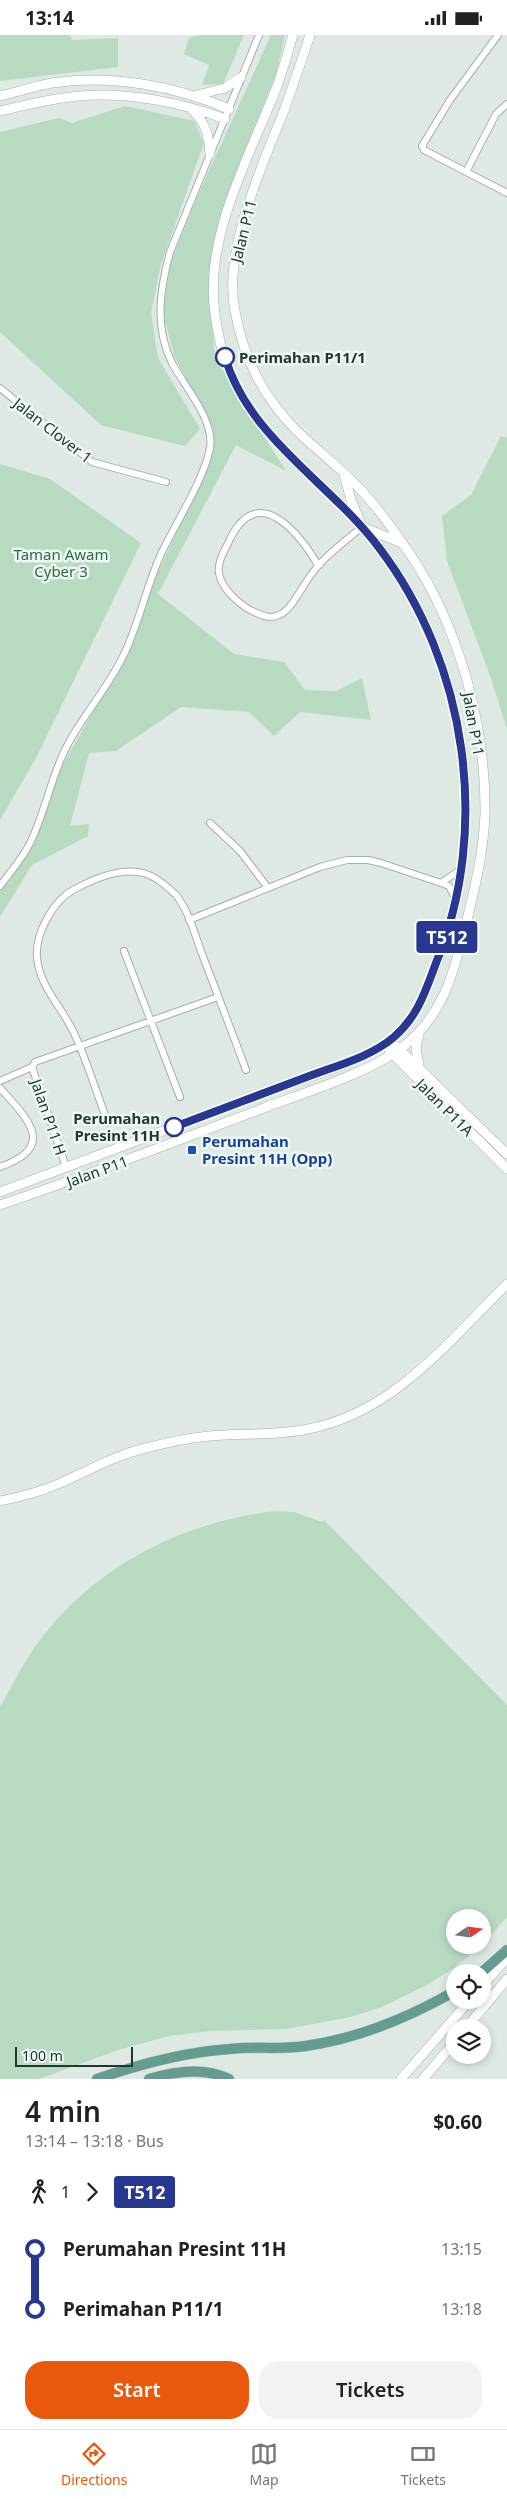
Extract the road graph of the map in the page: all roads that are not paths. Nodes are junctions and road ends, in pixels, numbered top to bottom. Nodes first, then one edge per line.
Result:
1 (259, 35) edge
2 (293, 35) edge
3 (310, 35) edge
4 (498, 35) edge
5 (241, 77) junction
6 (197, 95) junction
7 (0, 96) edge
8 (507, 104) edge
9 (190, 109) junction
10 (229, 109) junction
11 (0, 111) edge
12 (282, 115) junction
13 (264, 117) junction
14 (225, 119) junction
15 (253, 143) junction
16 (210, 154) junction
17 (262, 163) junction
18 (466, 172) junction
19 (507, 193) edge
20 (0, 388) edge
21 (344, 473) junction
22 (166, 482) dead end
23 (362, 527) junction
24 (402, 543) junction
25 (318, 565) junction
26 (210, 823) dead end
27 (462, 867) junction
28 (441, 883) junction
29 (0, 886) edge
30 (268, 888) junction
31 (456, 900) junction
32 (189, 920) junction
33 (124, 951) dead end
34 (218, 997) junction
35 (151, 1020) junction
36 (420, 1033) junction
37 (388, 1042) junction
38 (79, 1045) junction
39 (396, 1051) junction
40 (32, 1067) junction
41 (419, 1067) junction
42 (246, 1071) dead end
43 (0, 1081) edge
44 (0, 1088) edge
45 (180, 1097) dead end
46 (108, 1123) dead end
47 (507, 1154) edge
48 (0, 1167) edge
49 (66, 1167) junction
50 (507, 1169) edge
51 (88, 1174) junction
52 (52, 1187) junction
53 (0, 1192) edge
54 (0, 1205) edge
55 (507, 1285) edge
56 (0, 1501) edge
57 (507, 1950) edge
58 (507, 1958) edge
59 (491, 1964) edge
60 (491, 1976) edge
61 (507, 1979) edge
62 (446, 1996) edge
63 (462, 2009) edge
64 (474, 2019) edge
65 (446, 2052) edge
66 (97, 2079) edge
67 (149, 2079) edge
68 (230, 2079) edge
69 (401, 2079) edge
70 (423, 2079) edge

1 - 5 street
2 - 13 main road, Jalan P11
3 - 12 main road, Jalan P11
4 - 18 street
5 - 6 main road
5 - 10 street
6 - 7 main road
6 - 10 main road
8 - 18 street
9 - 11 main road
9 - 14 main road
9 - 16 main road
10 - 14 street
12 - 13 main road
12 - 17 main road, Jalan P11
13 - 15 main road, Jalan P11
14 - 16 street
15 - 17 main road
15 - 23 main road, Jalan P11
16 - 29 street
17 - 21 main road, Jalan P11
18 - 19 street
20 - 22 street, Jalan Clover 1
21 - 23 main road
21 - 24 main road, Jalan P11
23 - 24 main road
23 - 25 street
23 - 27 main road, Jalan P11
24 - 36 main road, Jalan P11
25 - 25 street
26 - 30 street
27 - 28 street
27 - 31 main road, Jalan P11
28 - 30 street
28 - 31 street
30 - 32 street
31 - 37 main road, Jalan P11
32 - 34 street
32 - 38 street
33 - 35 street
34 - 35 street
34 - 42 street
35 - 38 street
35 - 45 street
36 - 39 main road, Jalan P11
36 - 41 main road
37 - 39 main road, Jalan P11A
37 - 49 main road, Jalan P11
38 - 40 street
38 - 46 street
39 - 41 main road, Jalan P11A
39 - 50 main road, Jalan P11A
39 - 51 main road, Jalan P11
40 - 43 street
40 - 49 street, Jalan P11 H
41 - 47 main road, Jalan P11A
44 - 48 street
49 - 51 main road
49 - 52 main road
49 - 53 main road, Jalan P11
51 - 52 main road, Jalan P11
52 - 54 main road, Jalan P11
55 - 56 main road
57 - 59 main road
58 - 60 main road
61 - 64 main road
62 - 66 main road
63 - 69 main road
65 - 70 main road
67 - 68 main road

